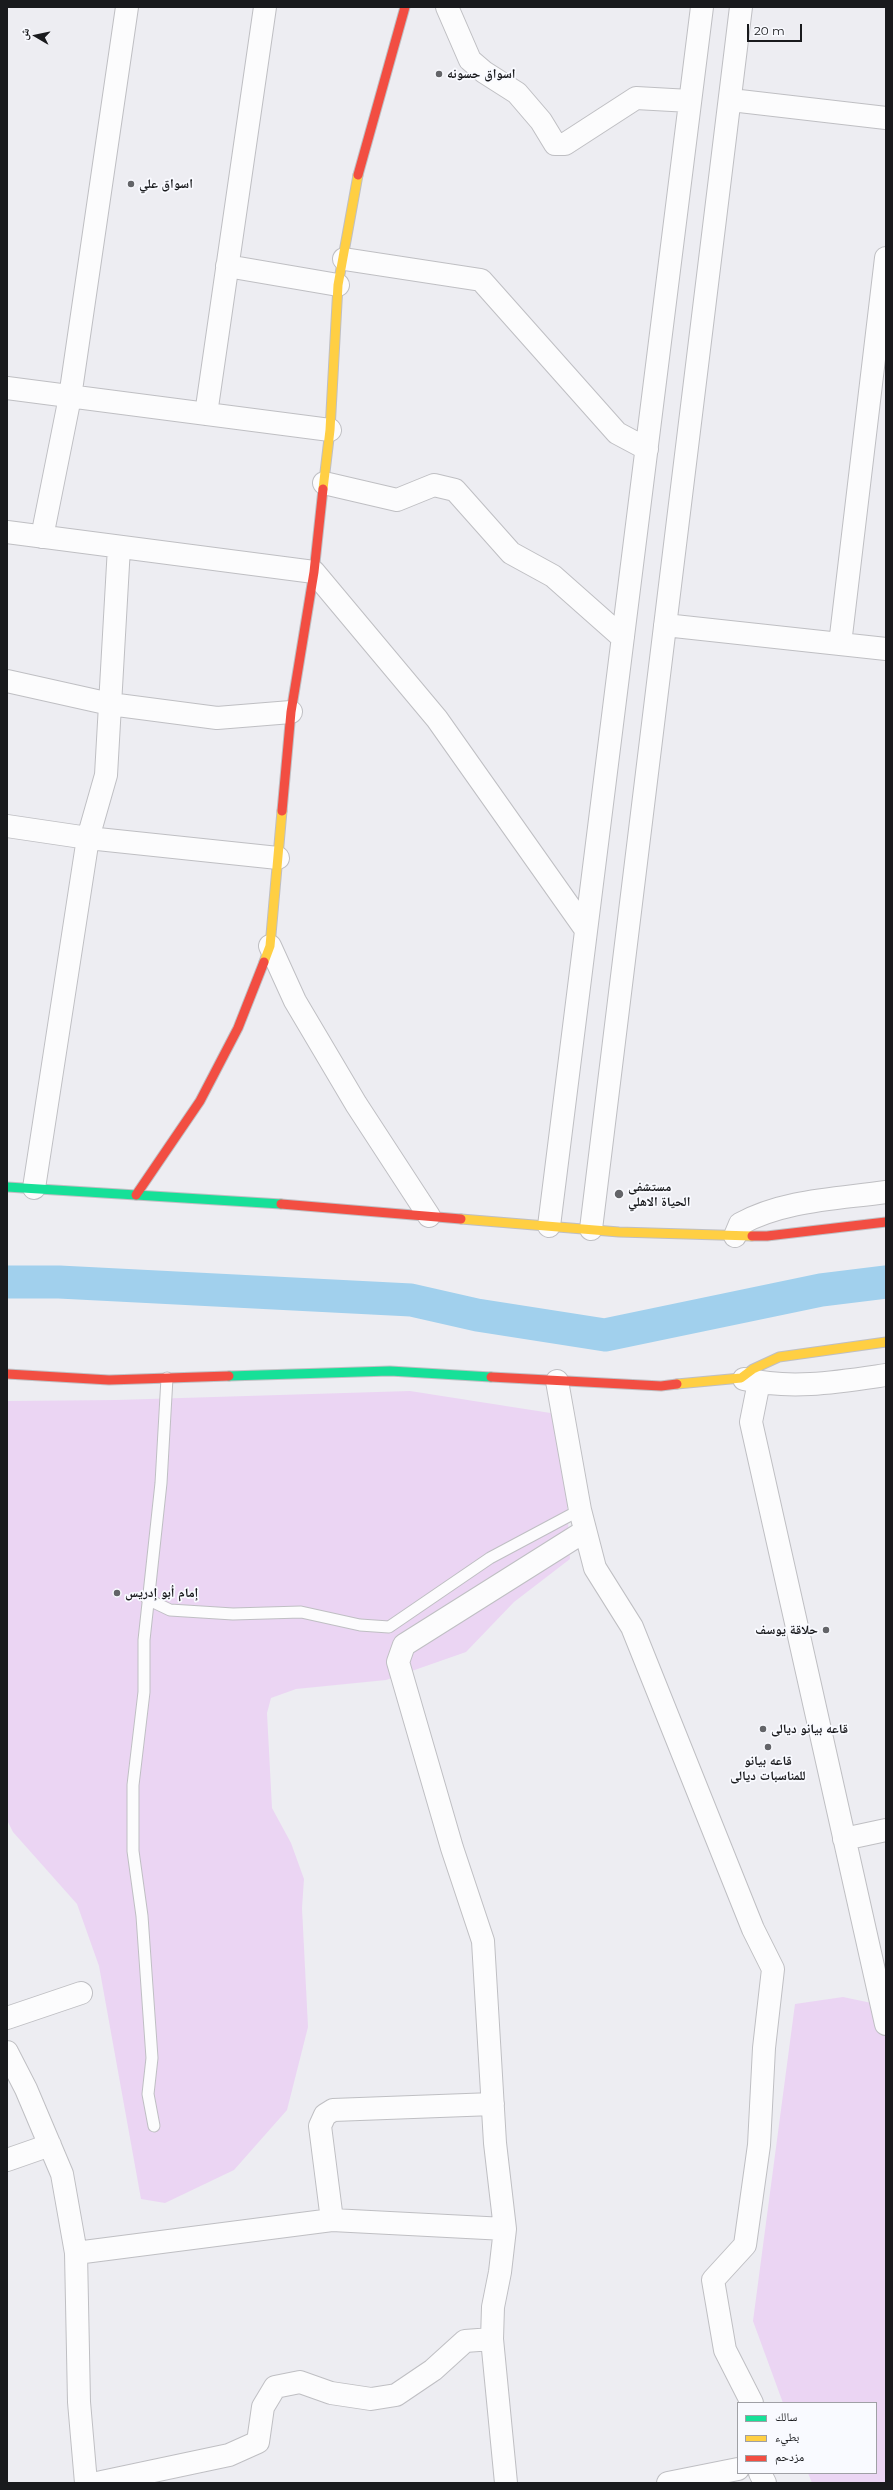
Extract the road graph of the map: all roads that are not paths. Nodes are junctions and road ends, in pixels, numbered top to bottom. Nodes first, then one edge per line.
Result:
1 (127, 7) edge
2 (265, 7) edge
3 (405, 7) edge
4 (446, 7) edge
5 (702, 7) edge
6 (742, 7) edge
7 (690, 100) junction
8 (731, 100) junction
9 (886, 118) edge
10 (886, 258) edge
11 (344, 259) junction
12 (227, 266) junction
13 (338, 285) junction
14 (7, 388) edge
15 (70, 397) junction
16 (206, 414) junction
17 (330, 430) junction
18 (647, 448) junction
19 (324, 483) junction
20 (7, 532) edge
21 (42, 537) junction
22 (120, 547) junction
23 (314, 572) junction
24 (665, 625) junction
25 (623, 638) junction
26 (840, 644) junction
27 (886, 649) edge
28 (7, 681) edge
29 (110, 704) junction
30 (291, 712) junction
31 (7, 826) edge
32 (88, 838) junction
33 (278, 858) junction
34 (586, 930) junction
35 (270, 946) junction
36 (7, 1186) edge
37 (34, 1188) junction
38 (886, 1192) edge
39 (136, 1195) junction
40 (429, 1216) junction
41 (886, 1222) edge
42 (549, 1226) junction
43 (591, 1229) junction
44 (735, 1236) junction
45 (886, 1342) edge
46 (7, 1374) edge
47 (886, 1375) edge
48 (167, 1378) junction
49 (750, 1380) junction
50 (557, 1381) junction
51 (580, 1510) junction
52 (585, 1531) junction
53 (147, 1600) junction
54 (886, 1830) edge
55 (844, 1840) junction
56 (877, 1946) edge
57 (81, 1993) dead end
58 (7, 2018) edge
59 (886, 2024) edge
60 (7, 2052) edge
61 (493, 2104) junction
62 (154, 2126) dead end
63 (50, 2145) junction
64 (7, 2160) edge
65 (332, 2220) junction
66 (505, 2229) junction
67 (76, 2253) junction
68 (492, 2339) junction
69 (751, 2402) edge
70 (737, 2469) edge
71 (760, 2474) edge
72 (501, 2482) edge
73 (86, 2483) edge
74 (97, 2483) edge
75 (668, 2483) edge
76 (765, 2483) edge

1 - 15 street
2 - 12 street
3 - 11 street
4 - 7 street
5 - 7 street
6 - 8 street
7 - 18 street
8 - 9 street
8 - 24 street
10 - 26 street
11 - 13 street
11 - 18 street
12 - 13 street
12 - 16 street
13 - 17 street
14 - 15 street
15 - 16 street
15 - 21 street
16 - 17 street
17 - 19 street
18 - 25 street
19 - 23 street
19 - 25 street
20 - 21 street
21 - 22 street
22 - 23 street
22 - 29 street
23 - 30 street
23 - 34 street
24 - 26 street
24 - 43 street
25 - 34 street
26 - 27 street
28 - 29 street
29 - 30 street
29 - 32 street
30 - 33 street
31 - 32 street
32 - 33 street
32 - 37 street
33 - 35 street
34 - 42 street
35 - 39 street
35 - 40 street
36 - 37 street
37 - 39 street
38 - 44 street
39 - 40 street
40 - 42 street
41 - 44 street
42 - 43 street
43 - 44 street
45 - 49 street
46 - 48 street
47 - 49 street
48 - 50 street
48 - 53 lane
49 - 50 street
49 - 55 street
50 - 51 street
51 - 52 street
51 - 53 lane
52 - 61 street
52 - 69 street
53 - 62 lane
54 - 55 street
55 - 56 street
56 - 59 street
57 - 58 street
60 - 63 street
61 - 65 street
61 - 66 street
63 - 64 street
63 - 67 street
65 - 66 street
65 - 67 street
66 - 68 street
67 - 73 street
68 - 72 street
68 - 74 street
70 - 75 street
71 - 76 street

